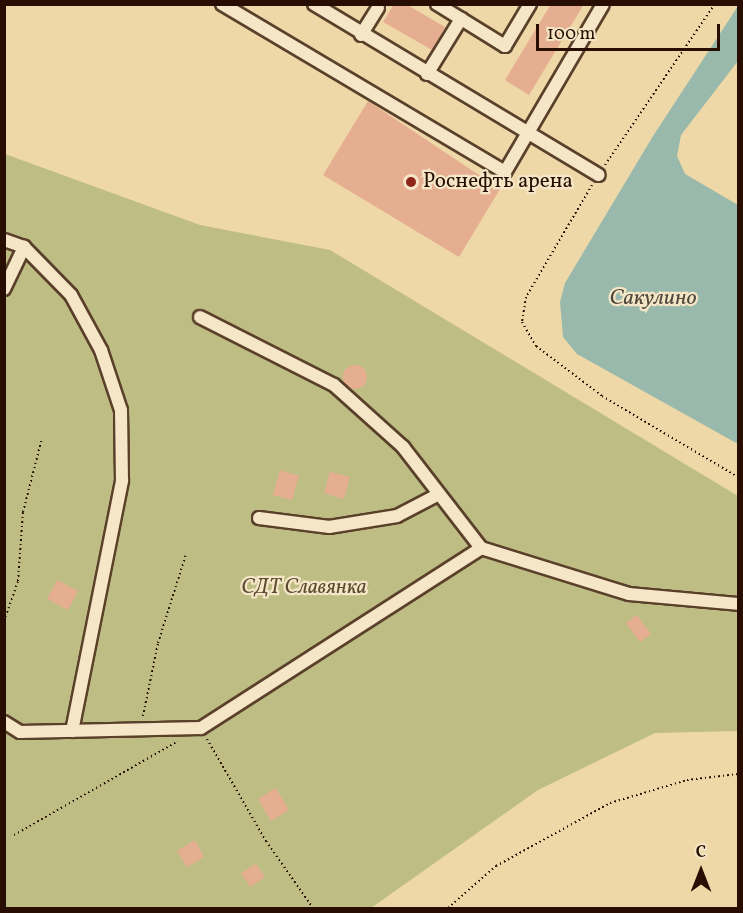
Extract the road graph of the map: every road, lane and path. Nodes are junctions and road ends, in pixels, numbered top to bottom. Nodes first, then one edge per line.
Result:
1 (222, 4) edge
2 (314, 4) edge
3 (437, 4) edge
4 (530, 4) edge
5 (603, 4) edge
6 (715, 4) edge
7 (377, 6) edge
8 (461, 19) junction
9 (361, 34) junction
10 (427, 74) junction
11 (528, 134) junction
12 (599, 174) junction
13 (4, 240) edge
14 (24, 247) junction
15 (4, 289) edge
16 (200, 317) dead end
17 (42, 438) dead end
18 (738, 477) edge
19 (440, 494) junction
20 (259, 518) dead end
21 (481, 548) junction
22 (186, 554) dead end
23 (738, 604) edge
24 (4, 621) edge
25 (4, 722) edge
26 (201, 728) junction
27 (141, 729) junction
28 (72, 731) junction
29 (180, 740) dead end
30 (738, 774) edge
31 (14, 835) dead end
32 (313, 909) edge
33 (448, 909) edge

1 - 11 lane
2 - 9 lane
3 - 8 lane
4 - 8 lane
5 - 11 lane
6 - 12 path
7 - 9 lane
8 - 10 lane
9 - 10 lane
10 - 11 lane
11 - 12 lane
12 - 18 path
13 - 14 lane
14 - 15 lane
14 - 28 lane
16 - 19 lane
17 - 24 path
19 - 20 lane
19 - 21 lane
21 - 23 lane
21 - 26 lane
22 - 27 path
25 - 28 lane
26 - 27 lane
26 - 32 path
27 - 28 lane
29 - 31 path
30 - 33 path

